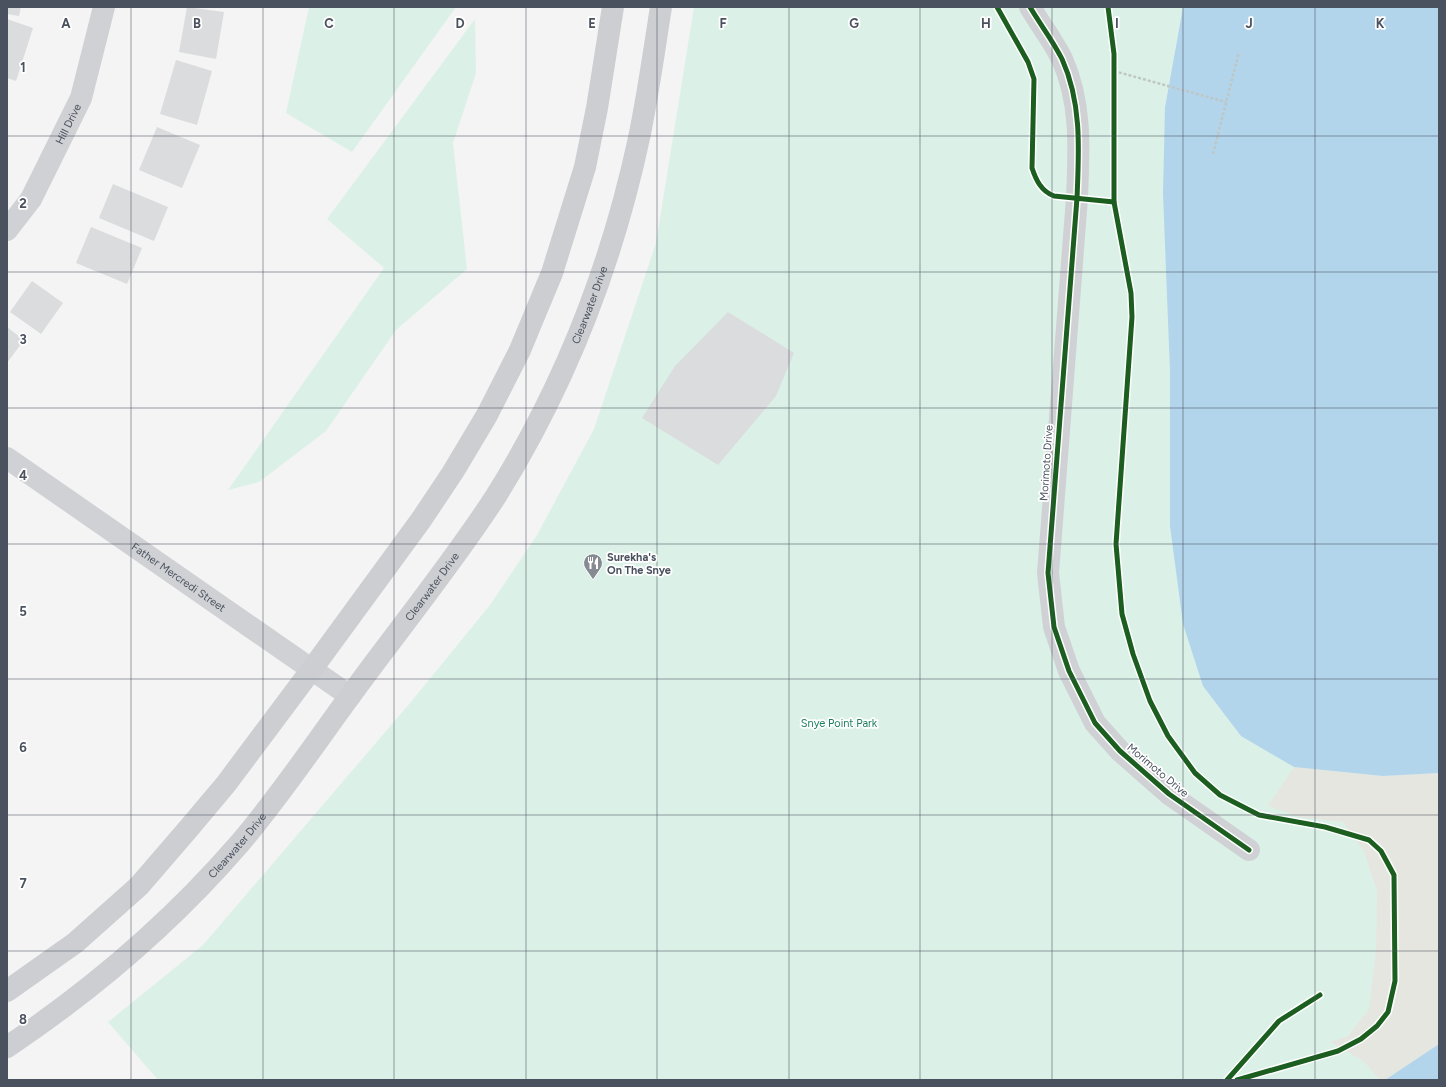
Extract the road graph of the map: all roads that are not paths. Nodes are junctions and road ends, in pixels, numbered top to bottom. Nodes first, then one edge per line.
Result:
1 (104, 7) edge
2 (613, 7) edge
3 (661, 7) edge
4 (1030, 7) edge
5 (7, 230) edge
6 (7, 458) edge
7 (312, 669) junction
8 (350, 696) junction
9 (1249, 850) dead end
10 (7, 991) edge
11 (7, 1047) edge

1 - 5 street, Hill Drive
2 - 7 main road
3 - 8 main road, Clearwater Drive
4 - 9 street, Morimoto Drive
6 - 7 street, Father Mercredi Street
7 - 8 street, Father Mercredi Street
7 - 10 main road
8 - 11 main road, Clearwater Drive

